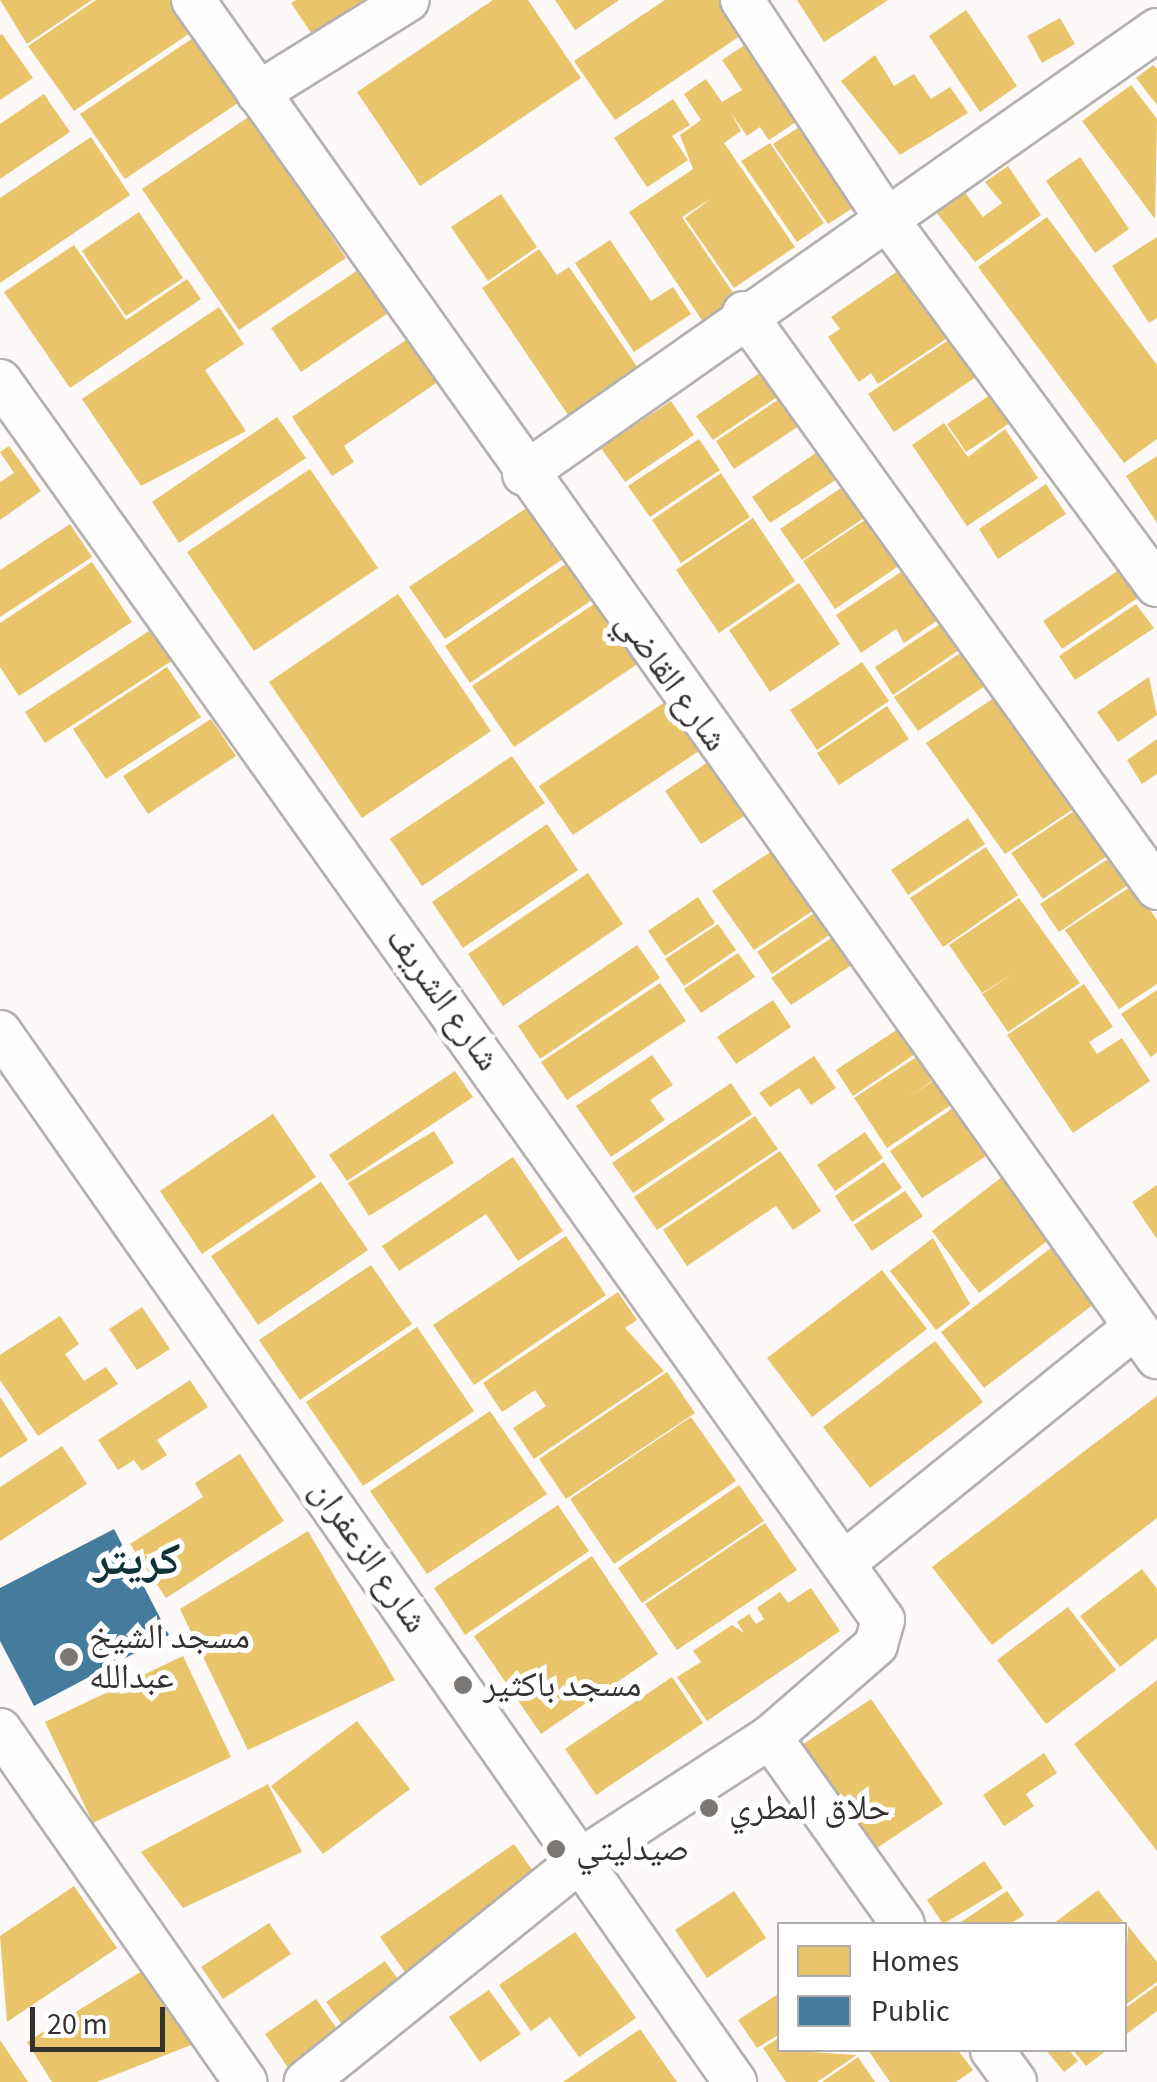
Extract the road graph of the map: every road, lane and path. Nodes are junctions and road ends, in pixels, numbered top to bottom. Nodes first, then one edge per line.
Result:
1 (193, 0) edge
2 (408, 0) edge
3 (742, 0) edge
4 (1157, 30) edge
5 (258, 92) junction
6 (886, 218) junction
7 (744, 313) junction
8 (0, 381) edge
9 (524, 474) junction
10 (1157, 585) edge
11 (1157, 888) edge
12 (0, 1032) edge
13 (1146, 1342) edge
14 (845, 1562) junction
15 (0, 1730) edge
16 (770, 1737) junction
17 (582, 1859) junction
18 (902, 1922) edge
19 (993, 2052) edge
20 (246, 2082) edge
21 (306, 2082) edge
22 (735, 2082) edge
23 (1015, 2082) edge

1 - 5 street, شارع القاضي
2 - 5 street
3 - 6 street
4 - 6 street
5 - 9 street, شارع القاضي
6 - 7 street
6 - 10 street
7 - 9 street
7 - 11 street
8 - 14 street, شارع الشريف
9 - 13 street, شارع القاضي
12 - 17 street, شارع الزعفران
13 - 14 street
14 - 16 street, شارع الشريف
15 - 20 street
16 - 17 street
16 - 18 street
17 - 21 street
17 - 22 street, شارع الزعفران
19 - 23 street

